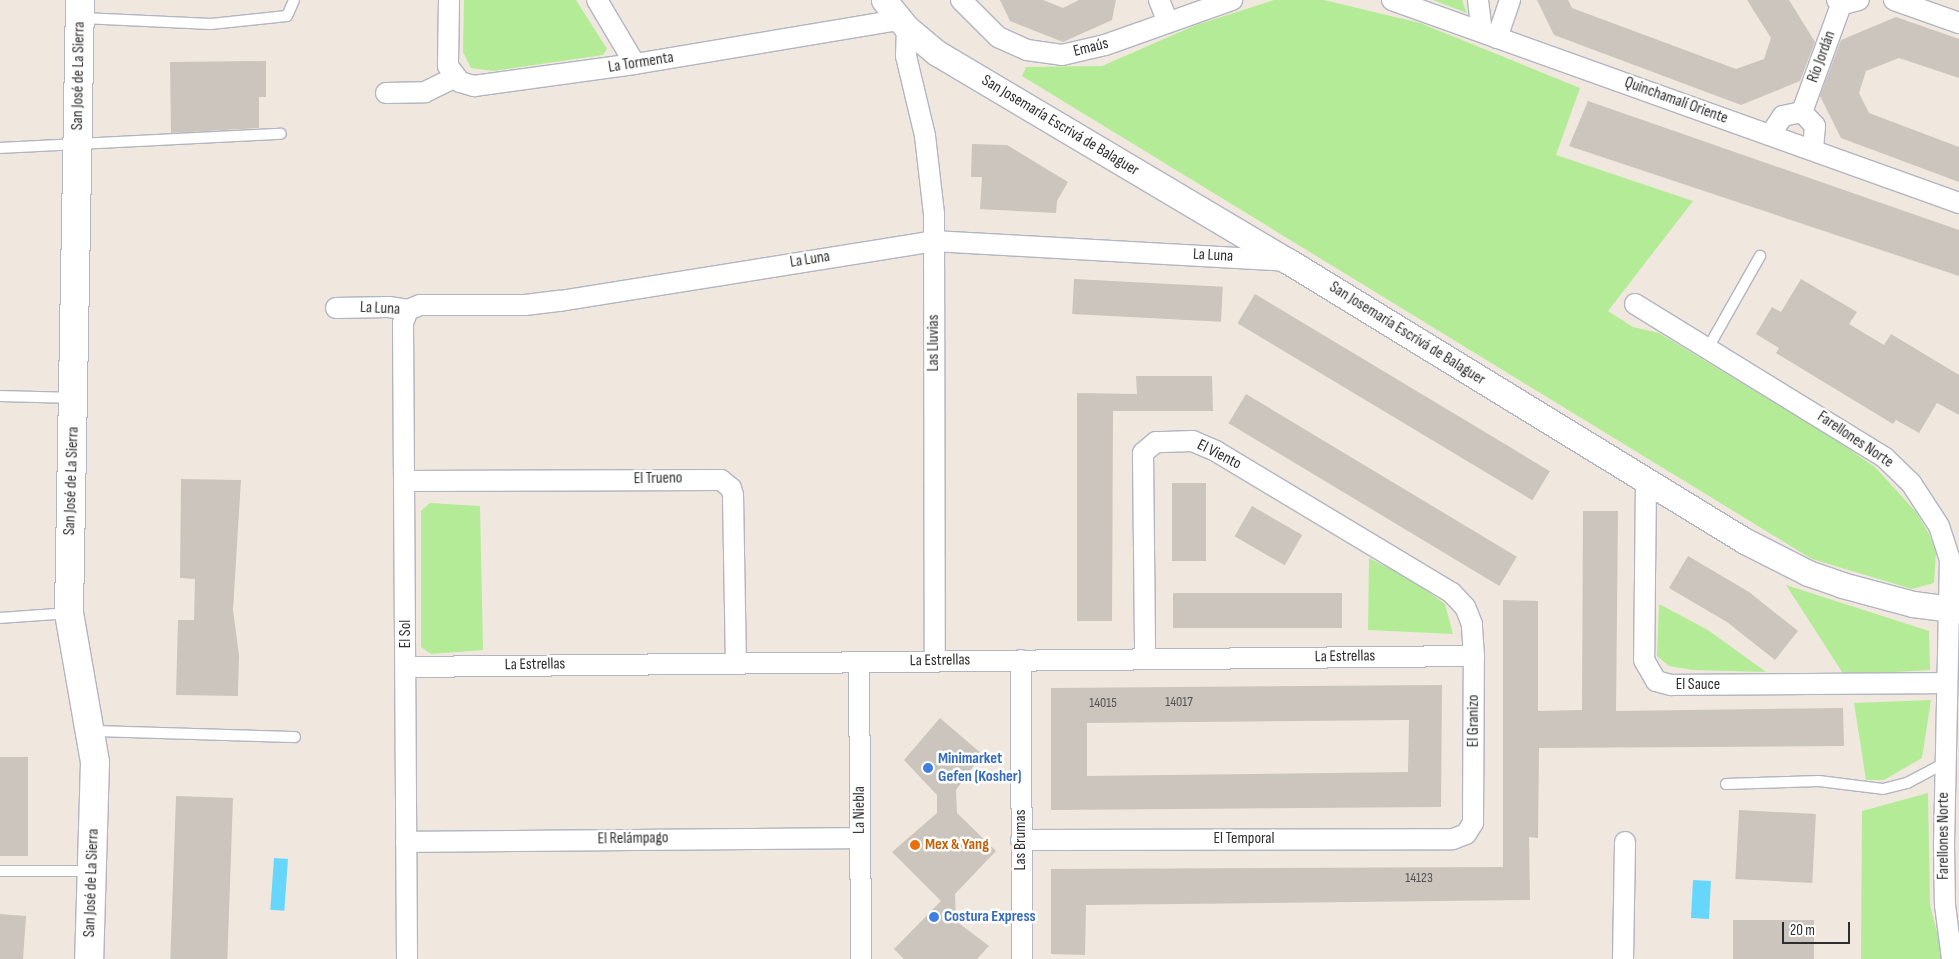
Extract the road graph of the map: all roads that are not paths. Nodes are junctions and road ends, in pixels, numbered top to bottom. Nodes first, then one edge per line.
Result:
1 (294, 0) edge
2 (449, 0) edge
3 (597, 0) edge
4 (884, 0) edge
5 (961, 0) edge
6 (1159, 0) edge
7 (1232, 0) edge
8 (1392, 0) edge
9 (1478, 0) edge
10 (1510, 0) edge
11 (1894, 0) edge
12 (1846, 1) edge
13 (80, 9) edge
14 (1168, 22) junction
15 (1959, 23) edge
16 (903, 24) junction
17 (1490, 35) junction
18 (635, 64) junction
19 (454, 78) junction
20 (386, 93) dead end
21 (1802, 112) junction
22 (280, 134) dead end
23 (1770, 134) junction
24 (79, 145) junction
25 (0, 148) edge
26 (1814, 150) junction
27 (1959, 203) edge
28 (934, 241) junction
29 (1760, 256) dead end
30 (1288, 261) junction
31 (1635, 304) dead end
32 (336, 308) dead end
33 (408, 310) junction
34 (1708, 348) junction
35 (0, 396) edge
36 (75, 398) junction
37 (406, 481) junction
38 (1646, 481) junction
39 (1465, 607) joint
40 (1954, 610) edge
41 (69, 613) junction
42 (0, 618) edge
43 (1474, 656) junction
44 (1145, 659) junction
45 (1021, 660) junction
46 (935, 661) junction
47 (859, 662) junction
48 (736, 663) junction
49 (406, 667) junction
50 (1946, 683) junction
51 (91, 731) junction
52 (295, 738) dead end
53 (1945, 763) junction
54 (1726, 784) dead end
55 (1466, 834) joint
56 (860, 838) junction
57 (1021, 840) junction
58 (406, 842) junction
59 (1625, 842) dead end
60 (1951, 843) edge
61 (0, 871) edge
62 (92, 871) junction
63 (89, 959) edge
64 (407, 959) edge
65 (861, 959) edge
66 (1022, 959) edge
67 (1623, 959) edge
68 (1952, 959) edge

1 - 13 lane
2 - 19 street
3 - 18 street
4 - 16 street, San Josemaría Escrivá de Balaguer
5 - 14 street, Emaús
6 - 14 street
7 - 14 street, Emaús
8 - 17 street, Quinchamalí Oriente
9 - 17 street
10 - 17 street
11 - 15 street
12 - 21 street, Río Jordán
13 - 24 main road, San José de La Sierra
16 - 18 street, La Tormenta
16 - 28 street, Las Lluvias
16 - 30 street, San Josemaría Escrivá de Balaguer
17 - 23 street, Quinchamalí Oriente
18 - 19 street, La Tormenta
19 - 20 street
21 - 23 street
21 - 26 street
22 - 24 lane
23 - 26 street, Quinchamalí Oriente
24 - 25 lane
24 - 36 main road, San José de La Sierra
26 - 27 street, Quinchamalí Oriente
28 - 30 street, La Luna
28 - 33 street, La Luna
28 - 46 street, Las Lluvias
29 - 34 lane
30 - 38 street, San Josemaría Escrivá de Balaguer
31 - 34 street, Farellones Norte
32 - 33 street, La Luna
33 - 37 street, El Sol
34 - 40 street, Farellones Norte
35 - 36 lane
36 - 41 main road, San José de La Sierra
37 - 48 street, El Trueno
37 - 49 street, El Sol
38 - 40 street, San Josemaría Escrivá de Balaguer
38 - 50 street, El Sauce
39 - 43 street, El Granizo
39 - 44 street, El Viento
40 - 50 street, Farellones Norte
41 - 42 lane
41 - 51 main road, San José de La Sierra
43 - 44 street, La Estrellas
43 - 55 street, El Granizo
44 - 45 street, La Estrellas
45 - 46 street, La Estrellas
45 - 57 street, Las Brumas
46 - 47 street, La Estrellas
47 - 48 street, La Estrellas
47 - 56 street, La Niebla
48 - 49 street, La Estrellas
49 - 58 street, El Sol
50 - 53 street, Farellones Norte
51 - 52 lane
51 - 62 main road, San José de La Sierra
53 - 54 lane
53 - 60 street, Farellones Norte
55 - 57 street, El Temporal
56 - 58 street, El Relámpago
56 - 65 street, La Niebla
57 - 66 street, Las Brumas
58 - 64 street, El Sol
59 - 67 street
60 - 68 street, Farellones Norte
61 - 62 lane
62 - 63 main road, San José de La Sierra

